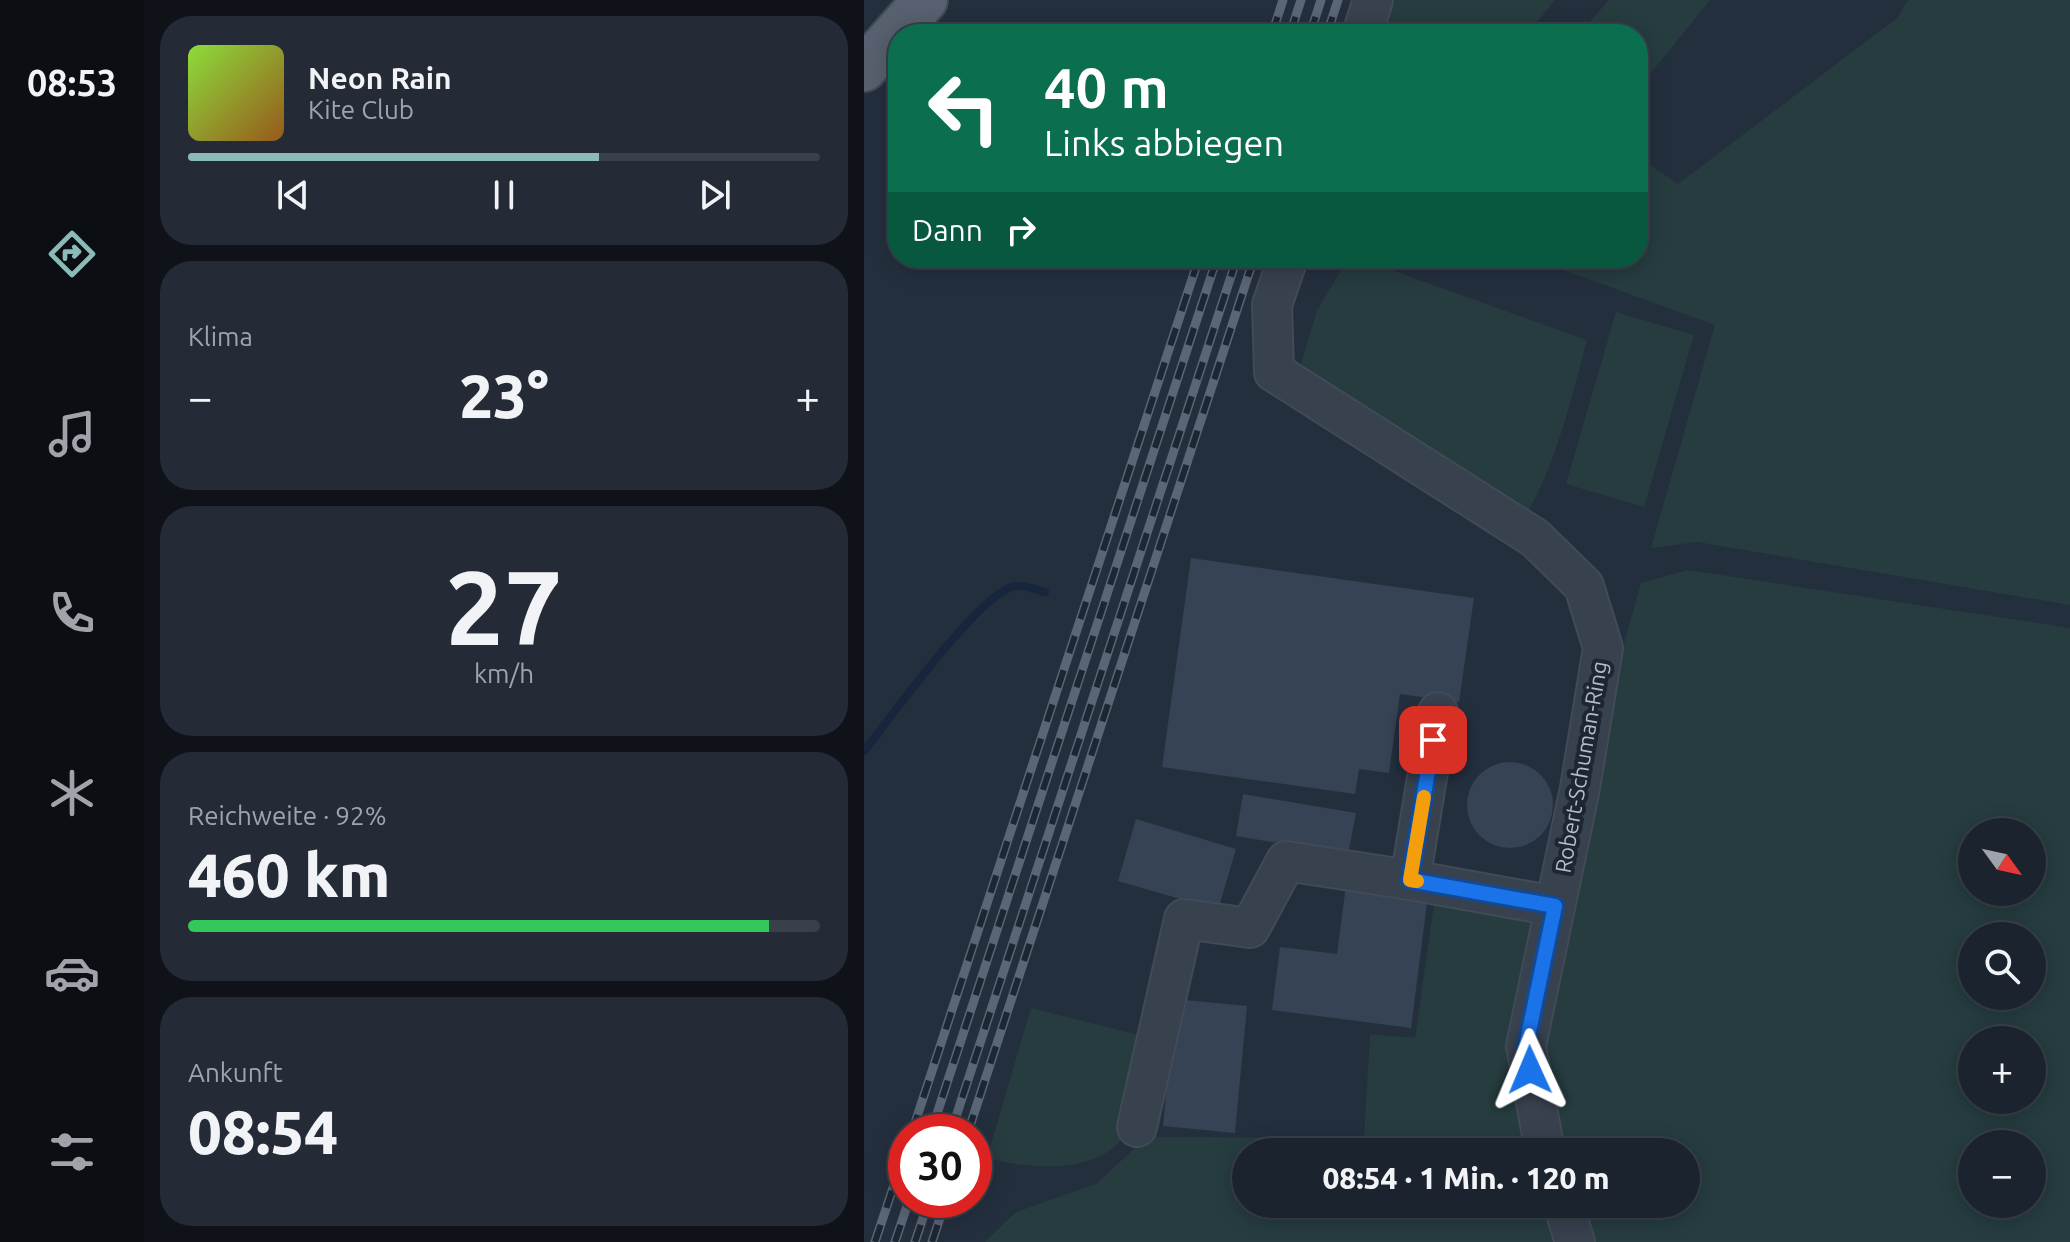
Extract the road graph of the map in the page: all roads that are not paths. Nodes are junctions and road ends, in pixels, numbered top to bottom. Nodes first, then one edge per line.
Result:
1 (925, 0) edge
2 (1373, 0) edge
3 (904, 24) edge
4 (1365, 24) edge
5 (888, 42) edge
6 (864, 69) edge
7 (1285, 268) edge
8 (1438, 712) dead end
9 (1410, 880) junction
10 (1555, 906) junction
11 (1137, 1127) dead end
12 (1542, 1138) edge
13 (1567, 1218) edge
14 (1575, 1242) edge

1 - 3 main road
2 - 4 street
5 - 6 main road
7 - 10 street, Robert-Schuman-Ring
8 - 9 street
9 - 10 street
9 - 11 street
10 - 12 street, Robert-Schuman-Ring
13 - 14 street

